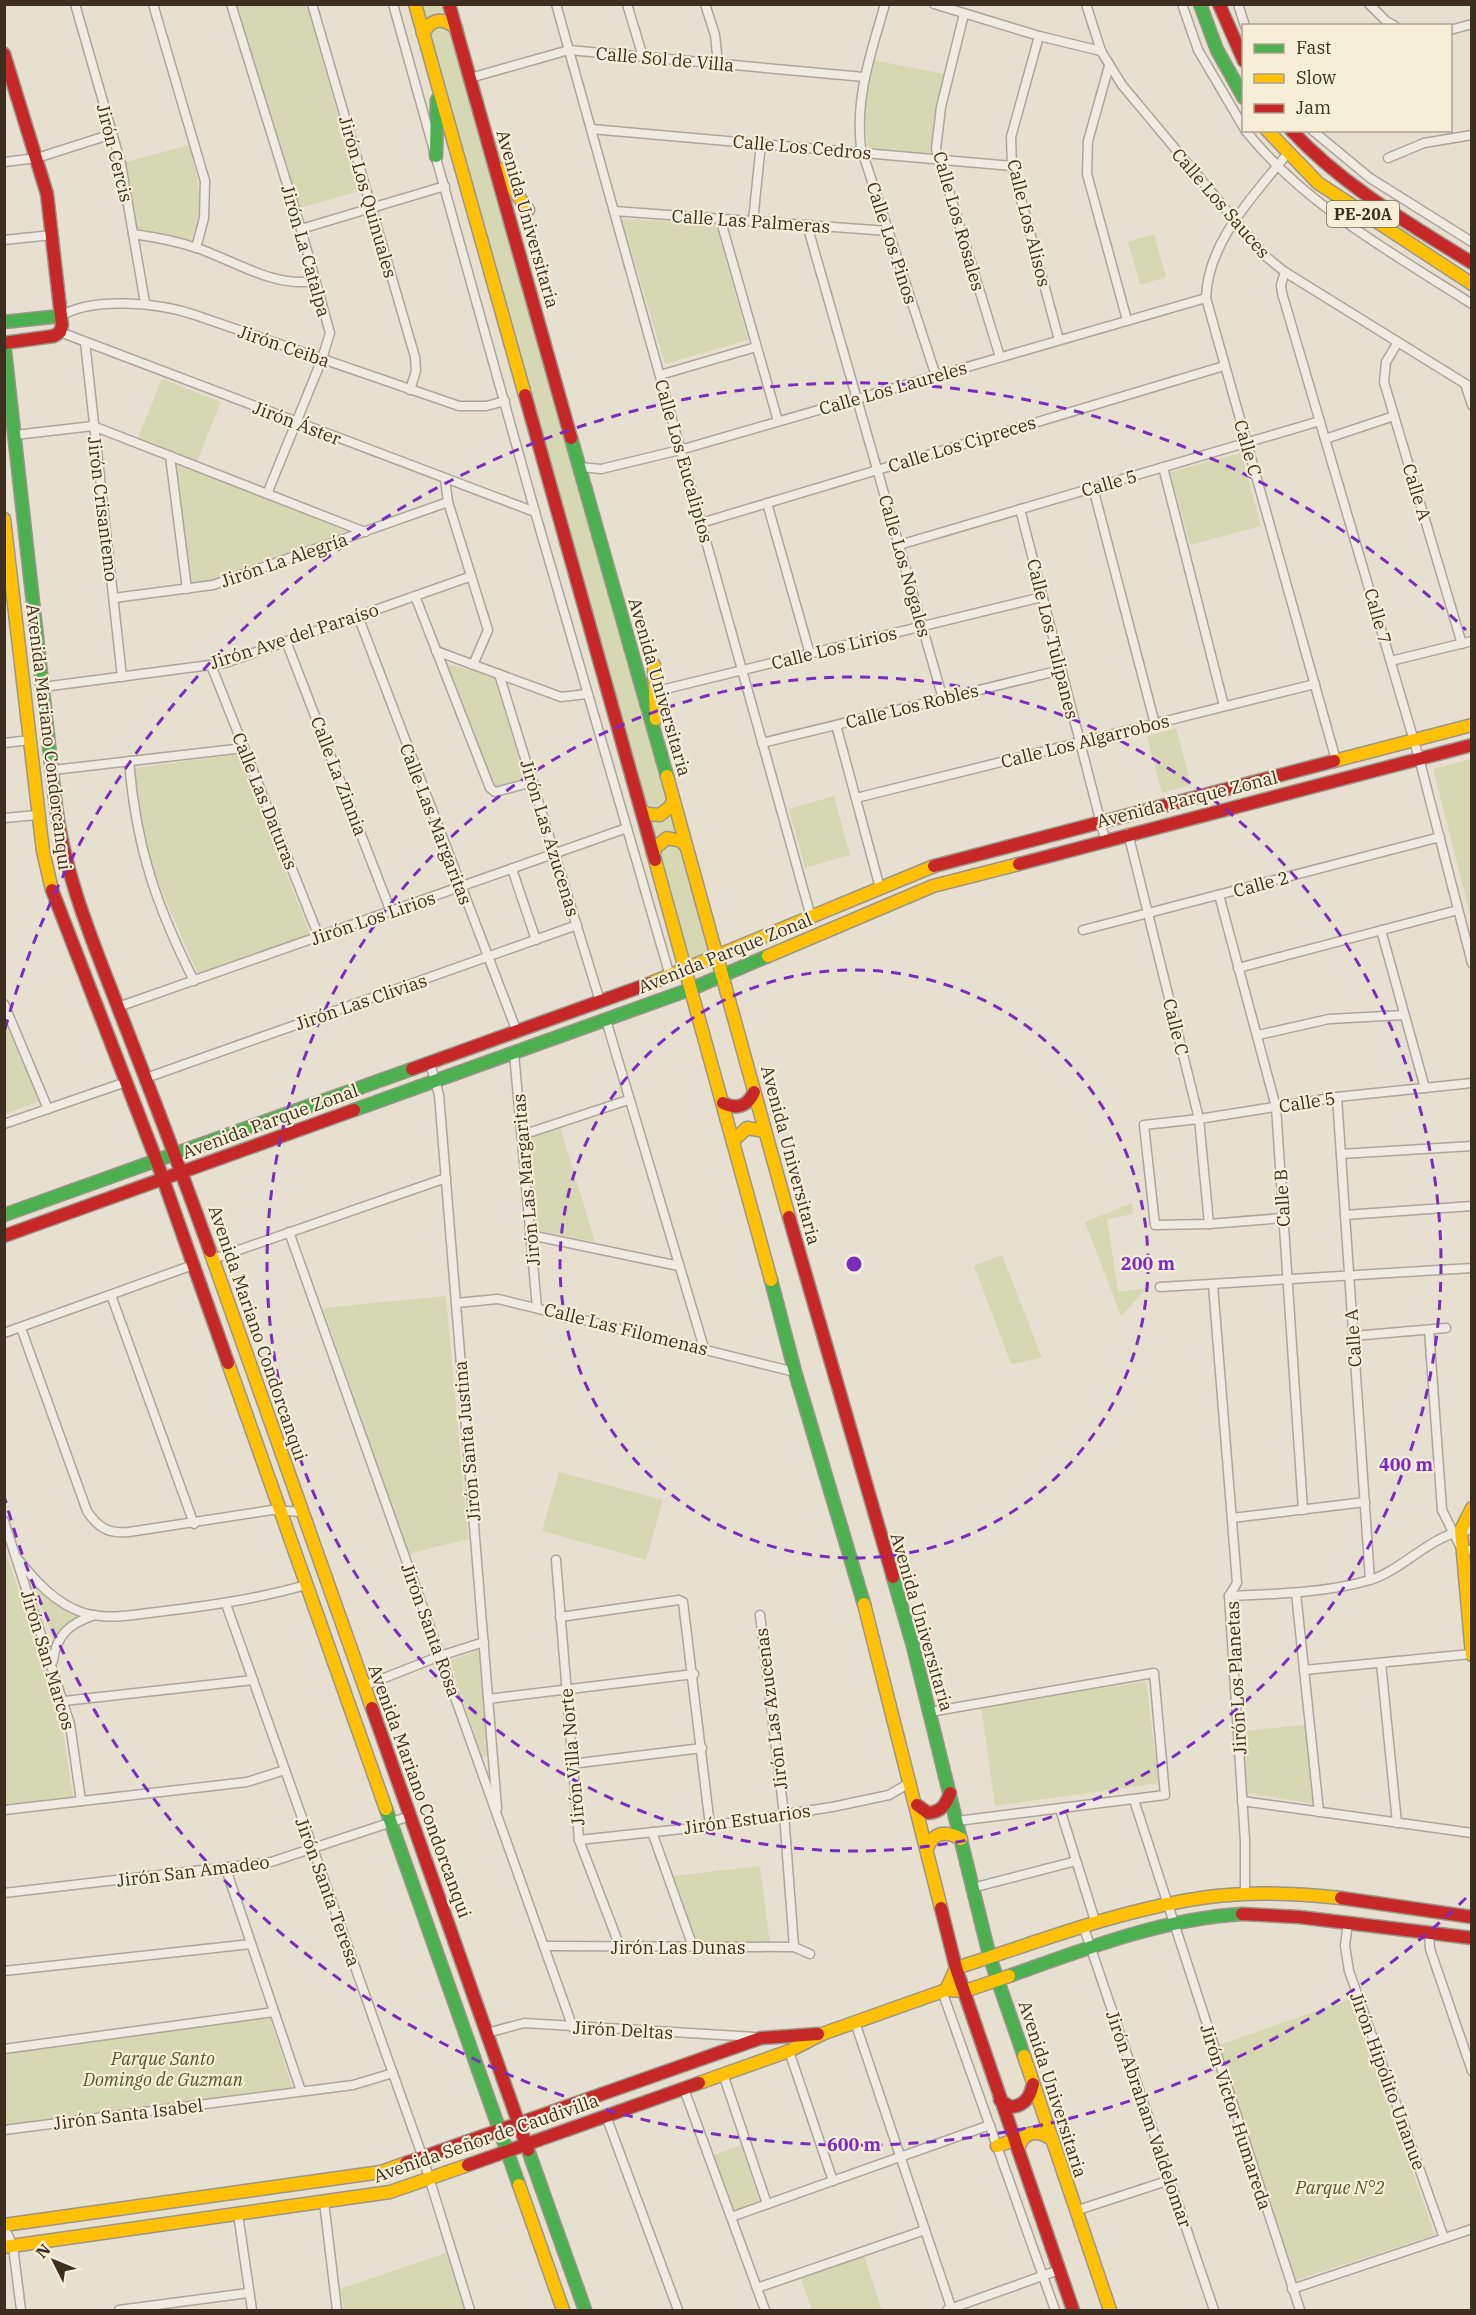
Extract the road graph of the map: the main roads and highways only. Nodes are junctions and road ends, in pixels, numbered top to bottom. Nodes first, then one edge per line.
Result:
1 (415, 4) edge
2 (449, 4) edge
3 (1200, 4) edge
4 (1219, 4) edge
5 (456, 28) junction
6 (423, 34) junction
7 (4, 54) edge
8 (1242, 56) edge
9 (10, 86) edge
10 (437, 87) junction
11 (1242, 94) edge
12 (1269, 132) edge
13 (1293, 132) edge
14 (436, 156) road end
15 (493, 161) junction
16 (528, 210) dead end
17 (1472, 263) edge
18 (1472, 284) edge
19 (62, 316) junction
20 (4, 322) edge
21 (4, 343) edge
22 (4, 519) edge
23 (38, 639) junction
24 (19, 642) junction
25 (654, 665) dead end
26 (1472, 725) edge
27 (657, 741) junction
28 (1472, 744) edge
29 (673, 799) junction
30 (641, 810) junction
31 (686, 846) junction
32 (654, 854) junction
33 (65, 861) junction
34 (45, 866) junction
35 (718, 957) junction
36 (686, 970) junction
37 (723, 976) junction
38 (691, 989) junction
39 (754, 1092) junction
40 (723, 1103) junction
41 (765, 1131) junction
42 (734, 1140) junction
43 (176, 1155) junction
44 (157, 1162) junction
45 (132, 1170) junction
46 (182, 1172) junction
47 (163, 1179) junction
48 (139, 1188) junction
49 (4, 1215) edge
50 (4, 1236) edge
51 (207, 1243) junction
52 (188, 1249) junction
53 (1472, 1508) edge
54 (1462, 1531) edge
55 (1467, 1550) edge
56 (1471, 1655) edge
57 (950, 1793) junction
58 (917, 1805) junction
59 (961, 1839) junction
60 (927, 1848) junction
61 (1472, 1917) edge
62 (1108, 1920) junction
63 (1114, 1938) junction
64 (1472, 1938) edge
65 (990, 1958) junction
66 (956, 1968) junction
67 (998, 1980) junction
68 (944, 1991) junction
69 (965, 1991) junction
70 (822, 2034) junction
71 (1033, 2084) junction
72 (1000, 2100) junction
73 (519, 2124) junction
74 (500, 2131) junction
75 (1050, 2138) junction
76 (1016, 2144) junction
77 (526, 2145) junction
78 (997, 2146) road end
79 (507, 2152) junction
80 (4, 2226) edge
81 (9, 2247) edge
82 (563, 2310) edge
83 (585, 2310) edge
84 (1073, 2310) edge
85 (1110, 2310) edge

1 - 6 main road
2 - 5 main road, Avenida Universitaria
3 - 11 main road
4 - 8 main road
5 - 6 main road
5 - 15 main road, Avenida Universitaria
6 - 10 main road
7 - 9 main road
9 - 19 main road
10 - 14 main road
10 - 30 main road
12 - 18 main road, PE-20A
13 - 17 main road, PE-20A
15 - 16 main road
15 - 27 main road, Avenida Universitaria
19 - 20 main road
19 - 21 main road
21 - 23 main road, Avenida Mariano Condorcanqui
22 - 24 main road, Avenida Mariano Condorcanqui
23 - 24 main road
23 - 33 main road, Avenida Mariano Condorcanqui
24 - 34 main road, Avenida Mariano Condorcanqui
25 - 27 main road
26 - 35 main road, Avenida Parque Zonal
27 - 29 main road, Avenida Universitaria
28 - 37 main road, Avenida Parque Zonal
29 - 30 main road
29 - 31 main road, Avenida Universitaria
30 - 32 main road
31 - 32 main road
31 - 35 main road, Avenida Universitaria
32 - 36 main road
33 - 34 main road
33 - 43 main road, Avenida Mariano Condorcanqui
34 - 44 main road, Avenida Mariano Condorcanqui
35 - 36 main road, Avenida Parque Zonal
35 - 37 main road, Avenida Universitaria
36 - 38 main road
36 - 43 main road, Avenida Parque Zonal
37 - 38 main road, Avenida Parque Zonal
37 - 39 main road, Avenida Universitaria
38 - 40 main road
38 - 46 main road, Avenida Parque Zonal
39 - 40 main road
39 - 41 main road, Avenida Universitaria
40 - 42 main road
41 - 42 main road
41 - 57 main road, Avenida Universitaria
42 - 58 main road
43 - 44 main road, Avenida Parque Zonal
43 - 46 main road, Avenida Mariano Condorcanqui
44 - 45 main road, Avenida Parque Zonal
44 - 47 main road, Avenida Mariano Condorcanqui
45 - 48 main road
45 - 49 main road, Avenida Parque Zonal
46 - 47 main road, Avenida Parque Zonal
46 - 51 main road, Avenida Mariano Condorcanqui
47 - 48 main road, Avenida Parque Zonal
47 - 52 main road, Avenida Mariano Condorcanqui
48 - 50 main road, Avenida Parque Zonal
51 - 52 main road
51 - 73 main road, Avenida Mariano Condorcanqui
52 - 74 main road, Avenida Mariano Condorcanqui
53 - 54 main road
54 - 55 main road
55 - 56 main road
57 - 58 main road
57 - 59 main road, Avenida Universitaria
58 - 60 main road
59 - 60 main road
59 - 65 main road, Avenida Universitaria
60 - 66 main road
61 - 62 main road
62 - 63 main road
62 - 65 main road
63 - 64 main road, Avenida Señor de Caudivilla
63 - 67 main road, Avenida Señor de Caudivilla
65 - 66 main road
65 - 67 main road, Avenida Universitaria
66 - 68 main road
66 - 69 main road
67 - 69 main road, Avenida Señor de Caudivilla
67 - 71 main road, Avenida Universitaria
68 - 69 main road, Avenida Señor de Caudivilla
68 - 70 main road, Avenida Señor de Caudivilla
69 - 72 main road
70 - 73 main road, Avenida Señor de Caudivilla
70 - 77 main road, Avenida Señor de Caudivilla
71 - 72 main road
71 - 75 main road, Avenida Universitaria
72 - 76 main road
73 - 74 main road, Avenida Señor de Caudivilla
73 - 77 main road, Avenida Mariano Condorcanqui
74 - 79 main road, Avenida Mariano Condorcanqui
74 - 80 main road, Avenida Señor de Caudivilla
75 - 76 main road
75 - 85 main road, Avenida Universitaria
76 - 78 main road
76 - 84 main road
77 - 79 main road, Avenida Señor de Caudivilla
77 - 83 main road, Avenida Mariano Condorcanqui
79 - 81 main road, Avenida Señor de Caudivilla
79 - 82 main road, Avenida Mariano Condorcanqui

